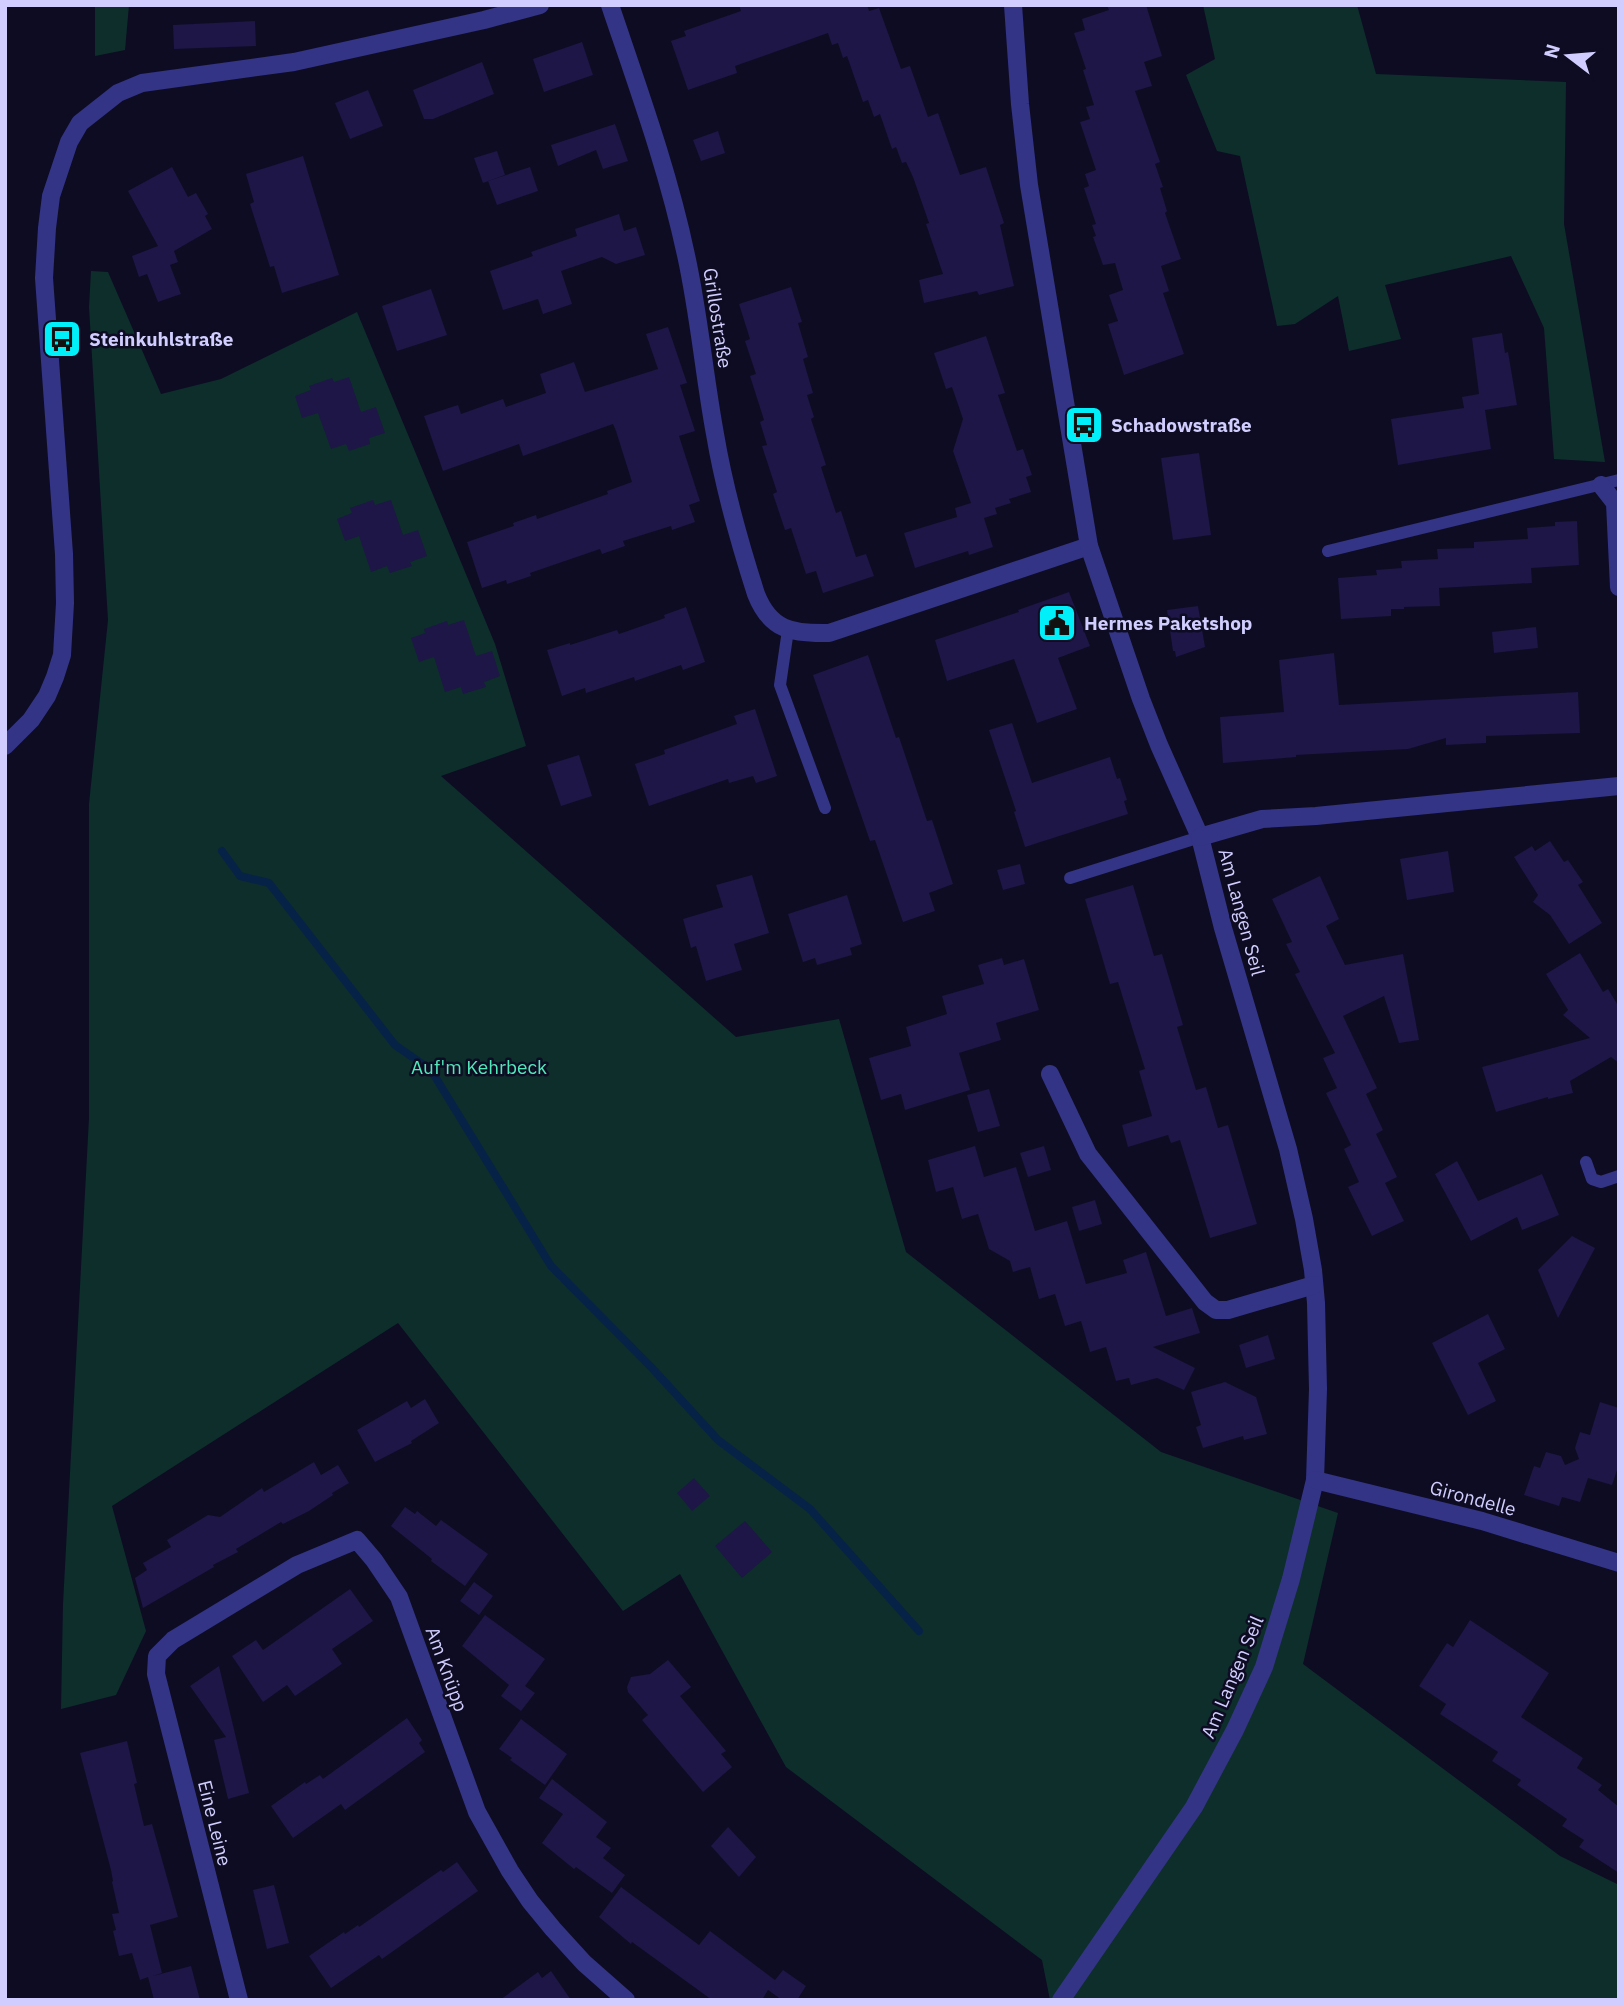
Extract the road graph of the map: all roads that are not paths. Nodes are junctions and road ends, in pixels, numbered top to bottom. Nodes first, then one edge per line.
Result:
1 (540, 5) edge
2 (610, 5) edge
3 (1013, 5) edge
4 (1610, 483) edge
5 (1089, 546) junction
6 (1328, 551) dead end
7 (1619, 587) edge
8 (788, 630) junction
9 (5, 746) edge
10 (1619, 786) edge
11 (825, 808) dead end
12 (1200, 837) junction
13 (1070, 877) dead end
14 (1050, 1074) dead end
15 (1586, 1162) dead end
16 (1619, 1176) edge
17 (1314, 1285) junction
18 (1315, 1480) junction
19 (1619, 1563) edge
20 (157, 1656) joint
21 (239, 2000) edge
22 (626, 2000) edge
23 (1061, 2000) edge

1 - 9 street
2 - 8 street, Grillostraße
3 - 5 street
4 - 6 lane
4 - 7 street
5 - 8 street
5 - 12 street
8 - 11 lane
10 - 12 street, Am Langen Seil
12 - 13 lane
12 - 17 street, Am Langen Seil
14 - 17 street
15 - 16 lane
17 - 18 street, Am Langen Seil
18 - 19 street, Girondelle
18 - 23 street, Am Langen Seil
20 - 21 street, Eine Leine
20 - 22 street, Am Knüpp

